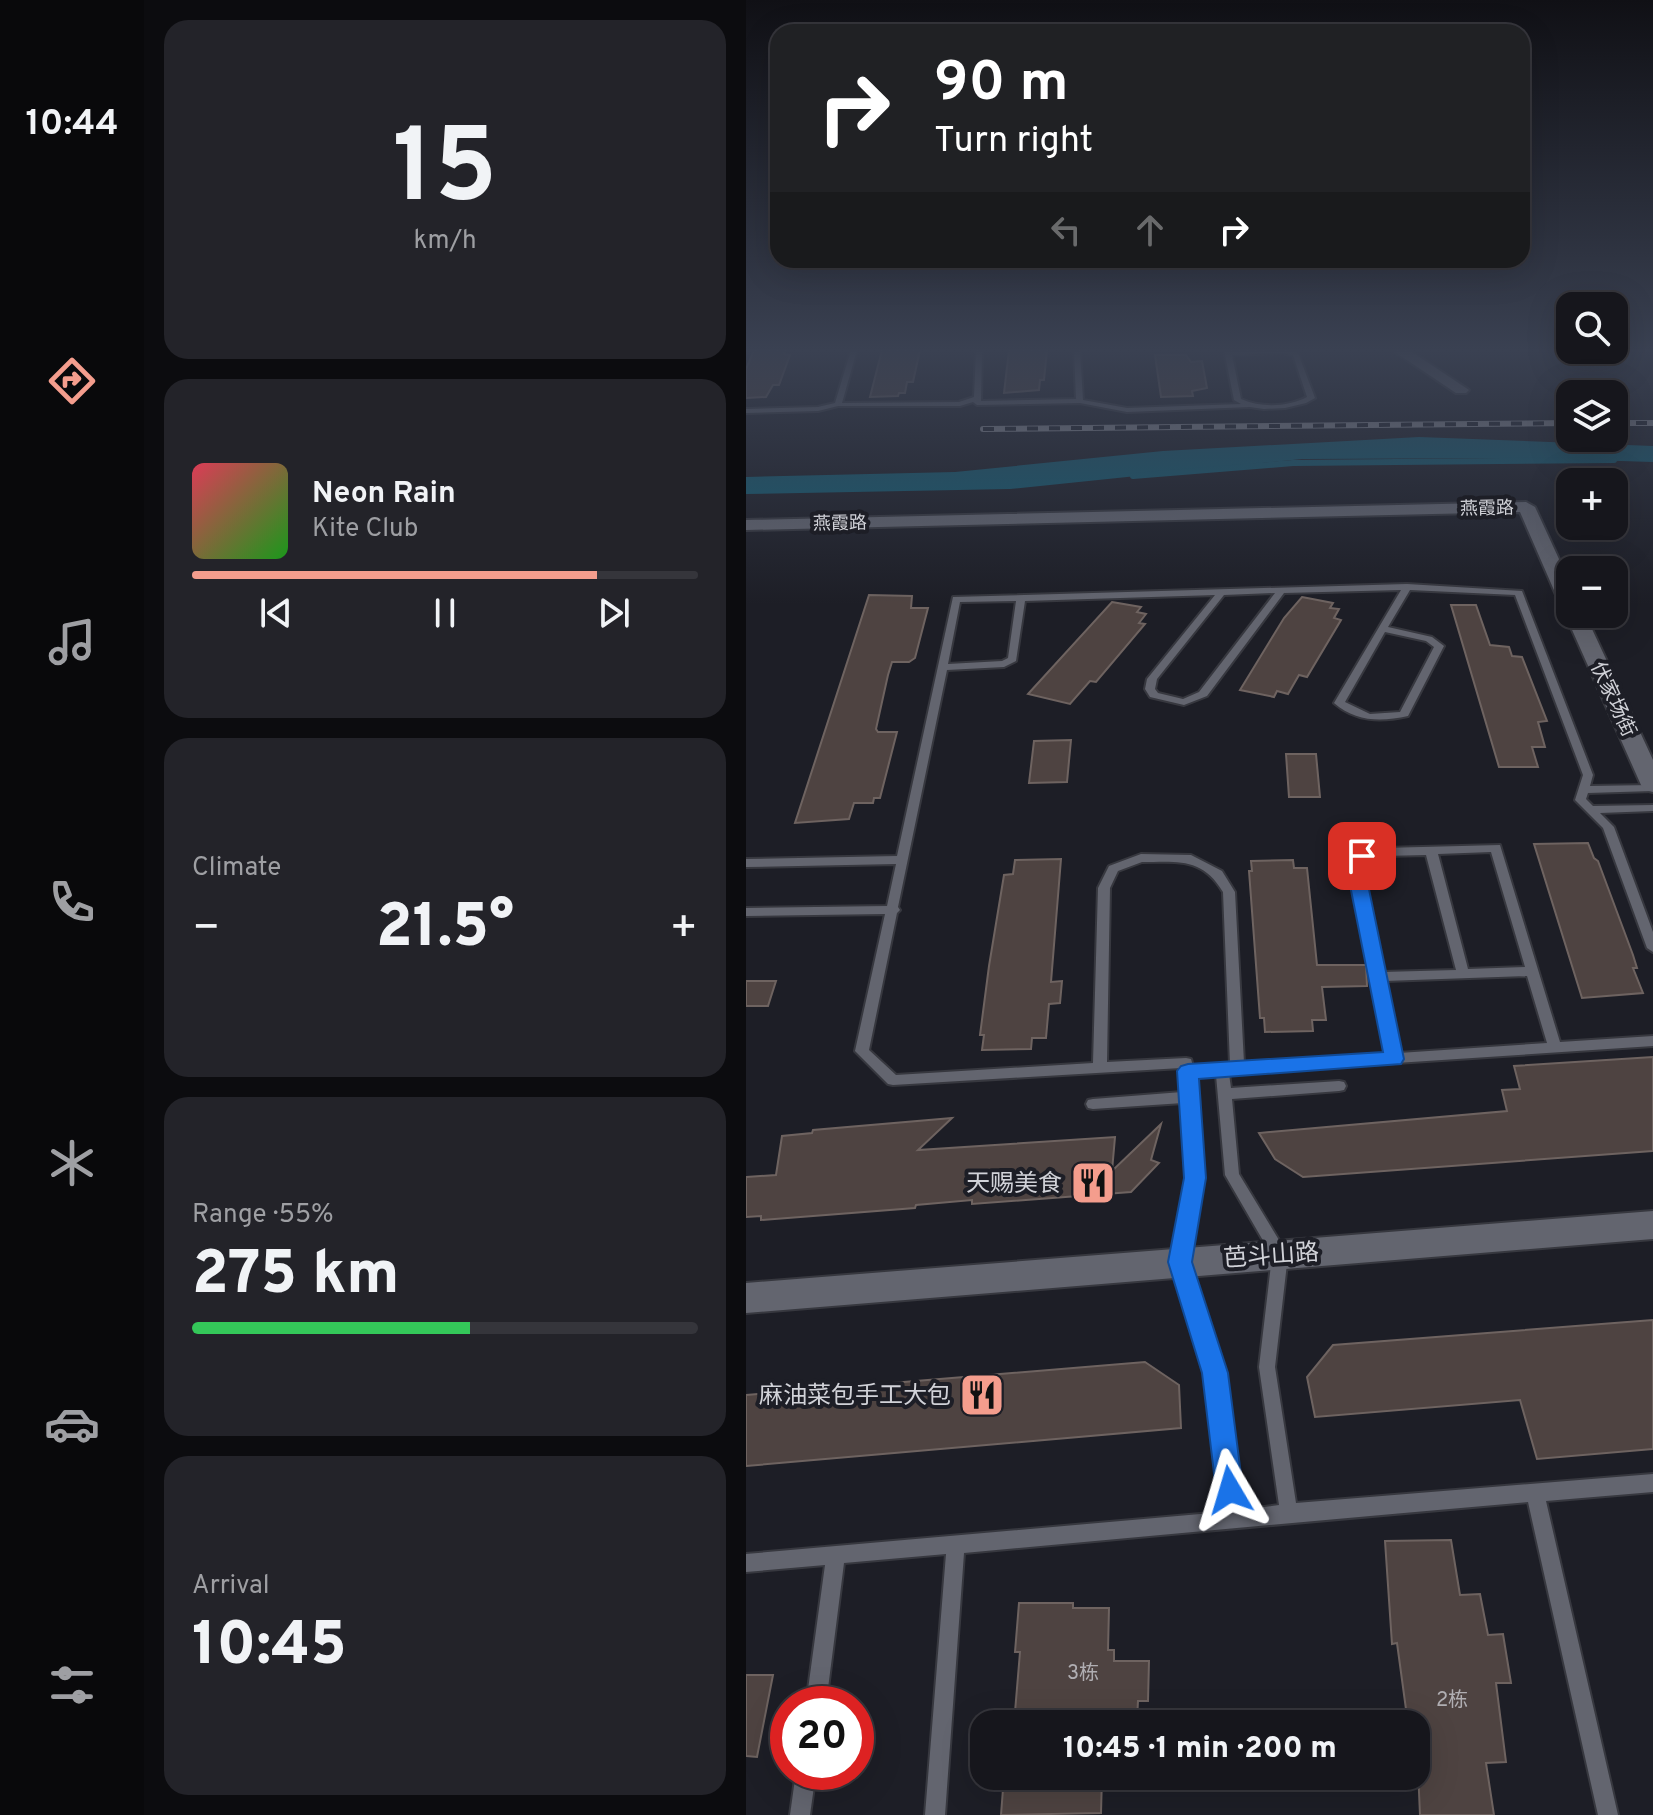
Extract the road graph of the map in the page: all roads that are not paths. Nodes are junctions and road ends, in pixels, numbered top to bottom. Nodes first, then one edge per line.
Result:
1 (1531, 520) junction
2 (746, 525) edge
3 (746, 540) edge
4 (1556, 574) edge
5 (1407, 587) junction
6 (1281, 591) junction
7 (1222, 592) junction
8 (1021, 598) junction
9 (1581, 628) edge
10 (1383, 629) junction
11 (943, 667) junction
12 (1653, 786) edge
13 (1582, 790) junction
14 (1653, 808) edge
15 (1590, 810) junction
16 (1431, 851) junction
17 (903, 860) junction
18 (746, 863) edge
19 (894, 910) junction
20 (746, 912) edge
21 (1653, 948) edge
22 (1532, 971) junction
23 (1463, 974) junction
24 (1378, 977) junction
25 (1653, 1041) edge
26 (1555, 1048) junction
27 (1394, 1059) junction
28 (1100, 1068) junction
29 (1230, 1069) junction
30 (1188, 1071) junction
31 (1339, 1086) dead end
32 (1224, 1094) junction
33 (1189, 1097) junction
34 (1093, 1104) dead end
35 (1653, 1225) edge
36 (1280, 1255) junction
37 (1180, 1262) junction
38 (746, 1298) edge
39 (1653, 1483) edge
40 (1535, 1493) junction
41 (1289, 1513) junction
42 (1233, 1520) junction
43 (956, 1544) junction
44 (836, 1555) junction
45 (746, 1563) edge
46 (818, 1686) edge
47 (803, 1790) edge
48 (800, 1815) edge
49 (935, 1815) edge
50 (1608, 1815) edge

1 - 2 street, 燕霞路
1 - 3 street, 燕霞路
1 - 4 street
5 - 6 lane
5 - 10 lane
5 - 13 lane
6 - 7 lane
6 - 7 lane
7 - 8 lane
8 - 11 lane
8 - 11 lane
9 - 12 street, 伏家场街
10 - 10 lane
11 - 17 lane
12 - 13 lane
13 - 15 lane
14 - 15 lane
15 - 21 lane
16 - 22 lane
16 - 23 lane
16 - 24 lane
17 - 18 lane
17 - 19 lane
19 - 20 lane
19 - 28 lane
22 - 23 lane
22 - 26 lane
23 - 24 lane
24 - 27 lane
25 - 26 lane
26 - 27 lane
27 - 29 lane
28 - 29 lane
28 - 30 lane
29 - 30 lane
29 - 32 lane
30 - 33 lane
31 - 32 lane
32 - 36 lane
33 - 34 lane
33 - 37 lane
35 - 36 street, 芭斗山路
36 - 37 street, 芭斗山路
36 - 41 lane
37 - 38 street, 芭斗山路
37 - 42 lane
39 - 40 lane
40 - 41 lane
40 - 50 lane
41 - 42 lane
42 - 43 lane
43 - 44 lane
43 - 49 lane
44 - 45 lane
44 - 46 lane
47 - 48 lane

